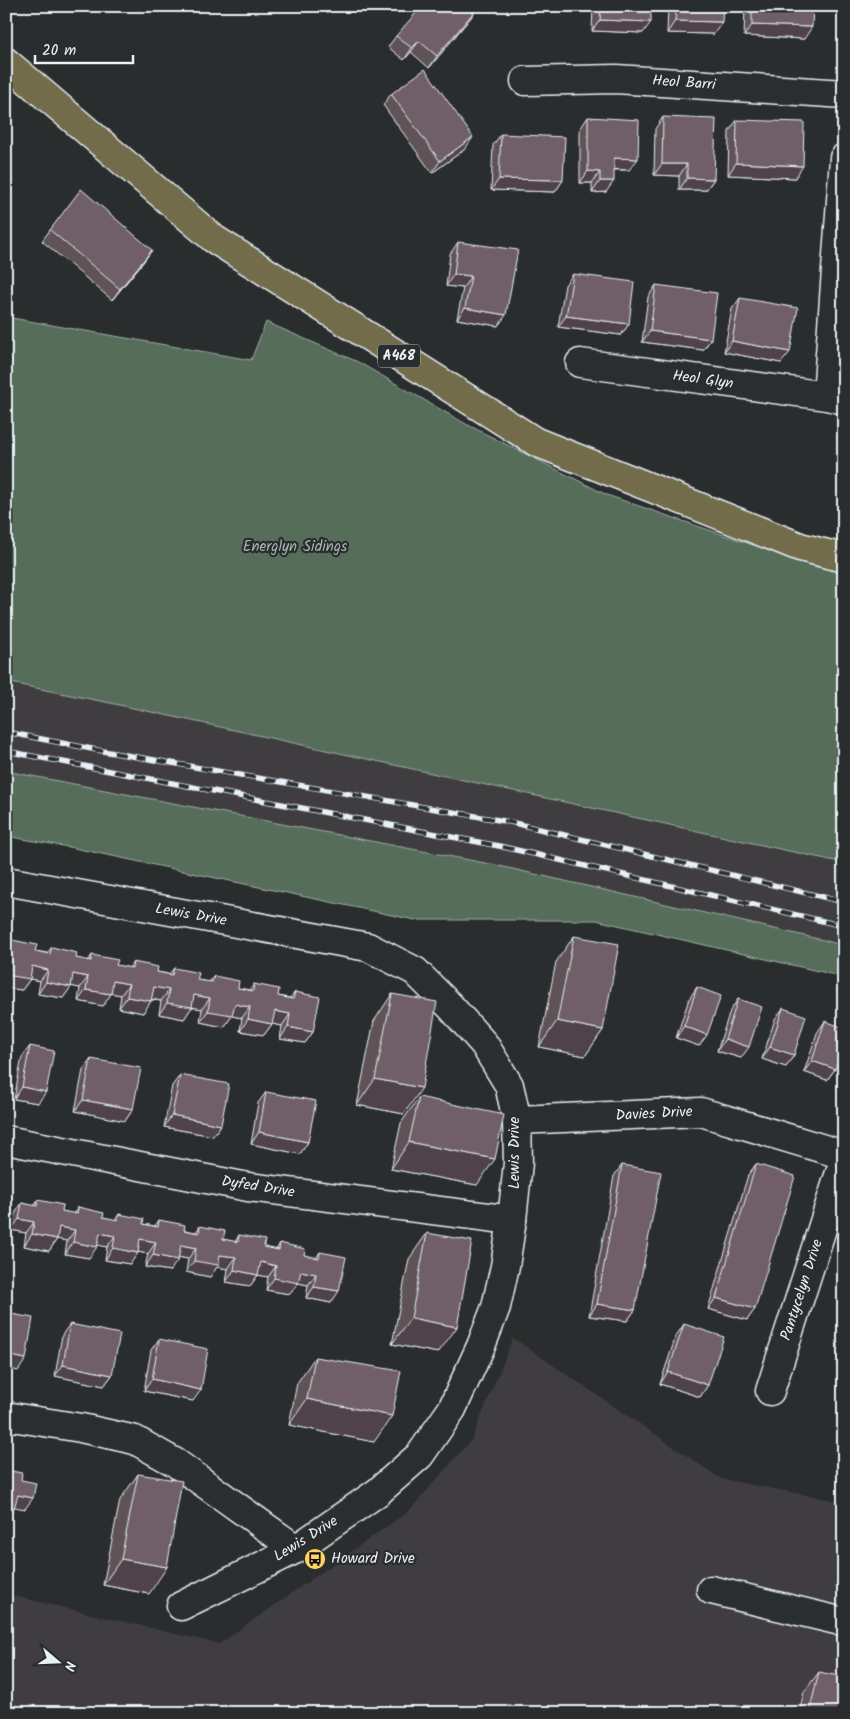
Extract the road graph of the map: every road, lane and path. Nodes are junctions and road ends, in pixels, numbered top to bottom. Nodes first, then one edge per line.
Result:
1 (6, 62) edge
2 (525, 81) dead end
3 (844, 94) edge
4 (844, 158) edge
5 (580, 363) dead end
6 (835, 398) edge
7 (844, 558) edge
8 (6, 881) edge
9 (518, 1120) junction
10 (6, 1140) edge
11 (844, 1155) edge
12 (844, 1160) edge
13 (512, 1220) junction
14 (770, 1391) dead end
15 (6, 1416) edge
16 (296, 1549) junction
17 (711, 1590) dead end
18 (181, 1606) dead end
19 (844, 1622) edge

1 - 7 main road, A468
2 - 3 street, Heol Barri
4 - 6 street, Heol Glyn
5 - 6 street, Heol Glyn
8 - 9 street, Lewis Drive
9 - 11 street, Davies Drive
9 - 13 street, Lewis Drive
10 - 13 street, Dyfed Drive
12 - 14 street, Pantycelyn Drive
13 - 16 street, Lewis Drive
15 - 16 street
16 - 18 street, Lewis Drive
17 - 19 street

